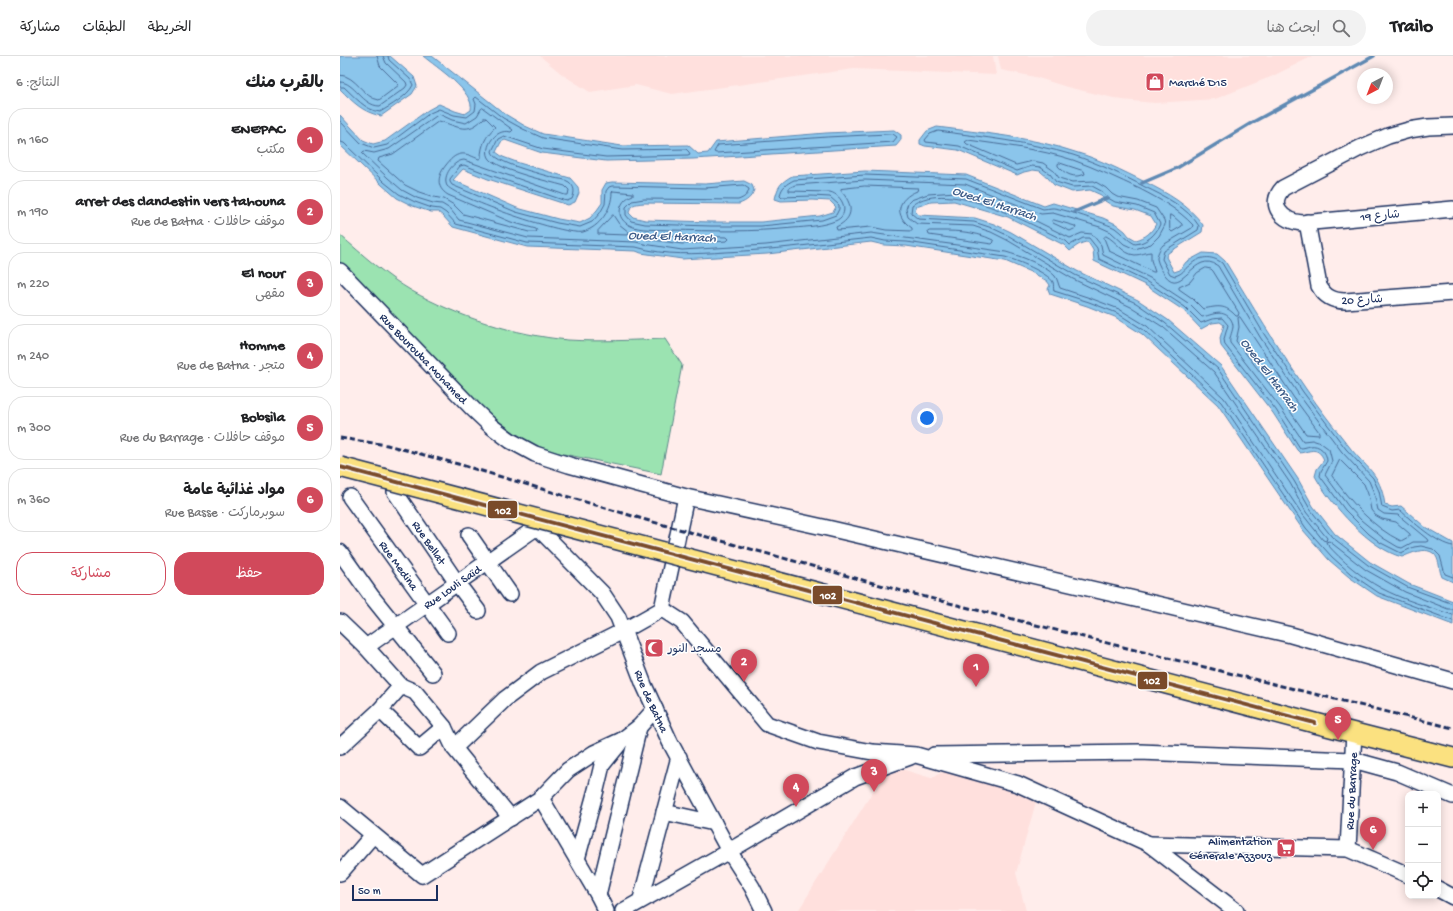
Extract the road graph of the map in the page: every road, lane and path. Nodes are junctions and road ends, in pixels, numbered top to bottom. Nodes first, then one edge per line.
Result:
1 (1453, 126) edge
2 (1453, 209) edge
3 (1307, 222) junction
4 (340, 271) edge
5 (1453, 293) edge
6 (340, 467) edge
7 (395, 492) dead end
8 (350, 497) dead end
9 (686, 497) junction
10 (537, 527) joint
11 (469, 535) dead end
12 (340, 552) edge
13 (487, 562) junction
14 (457, 583) junction
15 (510, 594) dead end
16 (428, 604) junction
17 (662, 609) junction
18 (478, 611) dead end
19 (340, 622) edge
20 (396, 626) junction
21 (623, 631) junction
22 (448, 633) dead end
23 (366, 647) junction
24 (433, 673) dead end
25 (1453, 681) edge
26 (401, 686) junction
27 (380, 710) junction
28 (655, 710) junction
29 (444, 727) junction
30 (639, 727) junction
31 (1354, 732) junction
32 (622, 740) junction
33 (340, 747) edge
34 (454, 748) junction
35 (916, 755) junction
36 (679, 757) junction
37 (1453, 758) edge
38 (1353, 760) junction
39 (1453, 796) edge
40 (541, 798) junction
41 (340, 807) edge
42 (664, 812) junction
43 (511, 818) junction
44 (714, 823) junction
45 (373, 835) junction
46 (1149, 844) junction
47 (1348, 849) junction
48 (729, 851) junction
49 (577, 859) junction
50 (340, 873) edge
51 (1405, 874) edge
52 (1441, 891) edge
53 (598, 894) junction
54 (1453, 897) edge
55 (641, 900) junction
56 (606, 911) edge
57 (622, 911) edge
58 (764, 911) edge
59 (1236, 911) edge

1 - 3 street, شارع 19
2 - 3 street, شارع 19
3 - 5 street, شارع 20
4 - 9 street, Rue Bourouba Mohamed
6 - 31 main road, bridge
7 - 14 street, Rue Bellat
8 - 16 street, Rue Medina
9 - 17 street
9 - 25 street, Rue Bourouba Mohamed
10 - 13 street, Rue Louli Saïd
10 - 21 street, Rue de Batna
11 - 13 street
12 - 20 street
13 - 14 street, Rue Louli Saïd
13 - 15 street
14 - 16 street, Rue Louli Saïd
14 - 18 street, Rue Bellat
16 - 20 street, Rue Louli Saïd
16 - 22 street, Rue Medina
17 - 21 street
17 - 35 street
19 - 23 street
20 - 23 street, Rue Louli Saïd
20 - 24 street
21 - 28 street, Rue de Batna
21 - 34 street
23 - 26 street
26 - 27 street
26 - 29 street
27 - 29 street
27 - 33 street
28 - 30 street
28 - 36 street, Rue de Batna
29 - 34 street
30 - 32 street
30 - 53 street
31 - 37 main road
31 - 38 street, Rue du Barrage
32 - 40 street
32 - 49 street
34 - 43 street
35 - 38 street
35 - 46 street
35 - 48 street
36 - 42 street
36 - 44 street, Rue de Batna
38 - 39 street
38 - 47 street, Rue du Barrage
40 - 43 street
40 - 49 street
41 - 45 street
42 - 44 street
42 - 55 street
43 - 45 street
44 - 48 street, Rue de Batna
45 - 50 street
46 - 47 street
46 - 59 street
47 - 51 street
48 - 55 street
48 - 58 street, Rue de Batna
49 - 53 street
52 - 54 street
53 - 56 street
55 - 57 street

